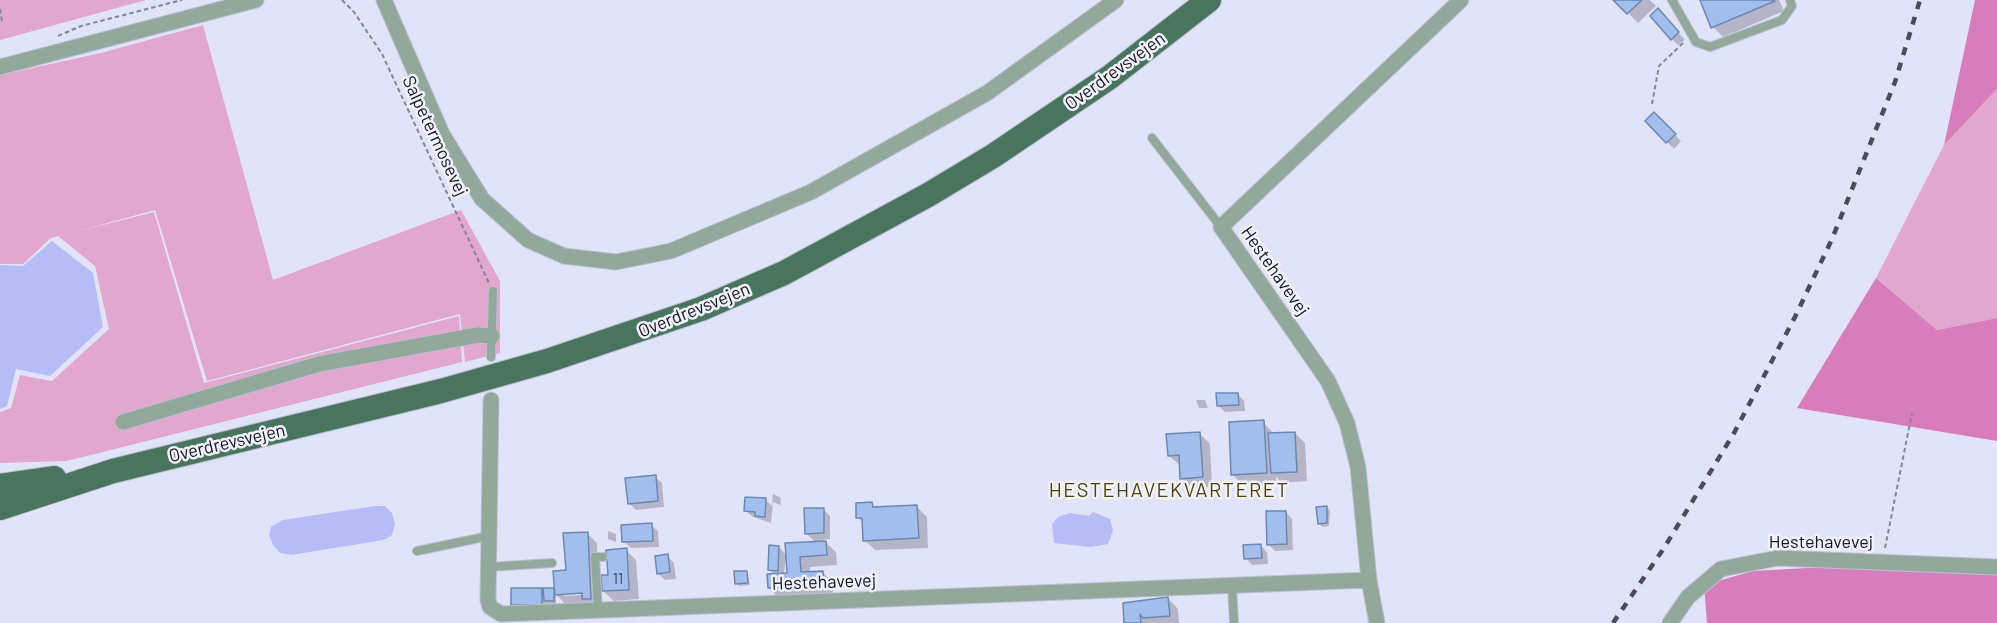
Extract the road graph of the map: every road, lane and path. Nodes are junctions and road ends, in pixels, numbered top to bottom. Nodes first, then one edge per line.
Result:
1 (182, 0) edge
2 (256, 0) edge
3 (342, 0) edge
4 (384, 0) edge
5 (1116, 0) edge
6 (1209, 0) edge
7 (1461, 0) edge
8 (1672, 0) edge
9 (1790, 0) edge
10 (0, 9) edge
11 (2, 21) dead end
12 (1691, 34) junction
13 (52, 38) dead end
14 (0, 67) edge
15 (1652, 104) dead end
16 (1152, 138) dead end
17 (1221, 227) junction
18 (493, 291) joint
19 (492, 336) junction
20 (491, 357) dead end
21 (490, 400) dead end
22 (1912, 413) dead end
23 (123, 422) dead end
24 (113, 471) junction
25 (0, 486) edge
26 (0, 508) edge
27 (489, 536) junction
28 (417, 550) dead end
29 (603, 557) dead end
30 (1883, 561) junction
31 (552, 563) dead end
32 (489, 567) junction
33 (1997, 567) edge
34 (1369, 580) junction
35 (1232, 585) junction
36 (598, 611) junction
37 (1234, 623) edge
38 (1377, 623) edge
39 (1670, 623) edge

1 - 13 path
2 - 14 street
3 - 18 path, Salpetermosevej
4 - 5 street
6 - 24 main road, Overdrevsvejen
7 - 17 street, Hestehavevej
8 - 12 lane
9 - 12 lane
10 - 11 path
12 - 15 path
16 - 17 lane
17 - 34 street, Hestehavevej
18 - 19 lane
19 - 20 lane
19 - 23 street
21 - 27 street, Hestehavevej
22 - 30 path
24 - 25 main road, Overdrevsvejen
24 - 26 main road, Overdrevsvejen
27 - 28 lane
27 - 32 street, Hestehavevej
29 - 36 lane
30 - 33 street, Hestehavevej
30 - 39 street, Hestehavevej
31 - 32 lane
32 - 36 street, Hestehavevej
34 - 35 street, Hestehavevej
34 - 38 street, Hestehavevej
35 - 36 street, Hestehavevej
35 - 37 lane

